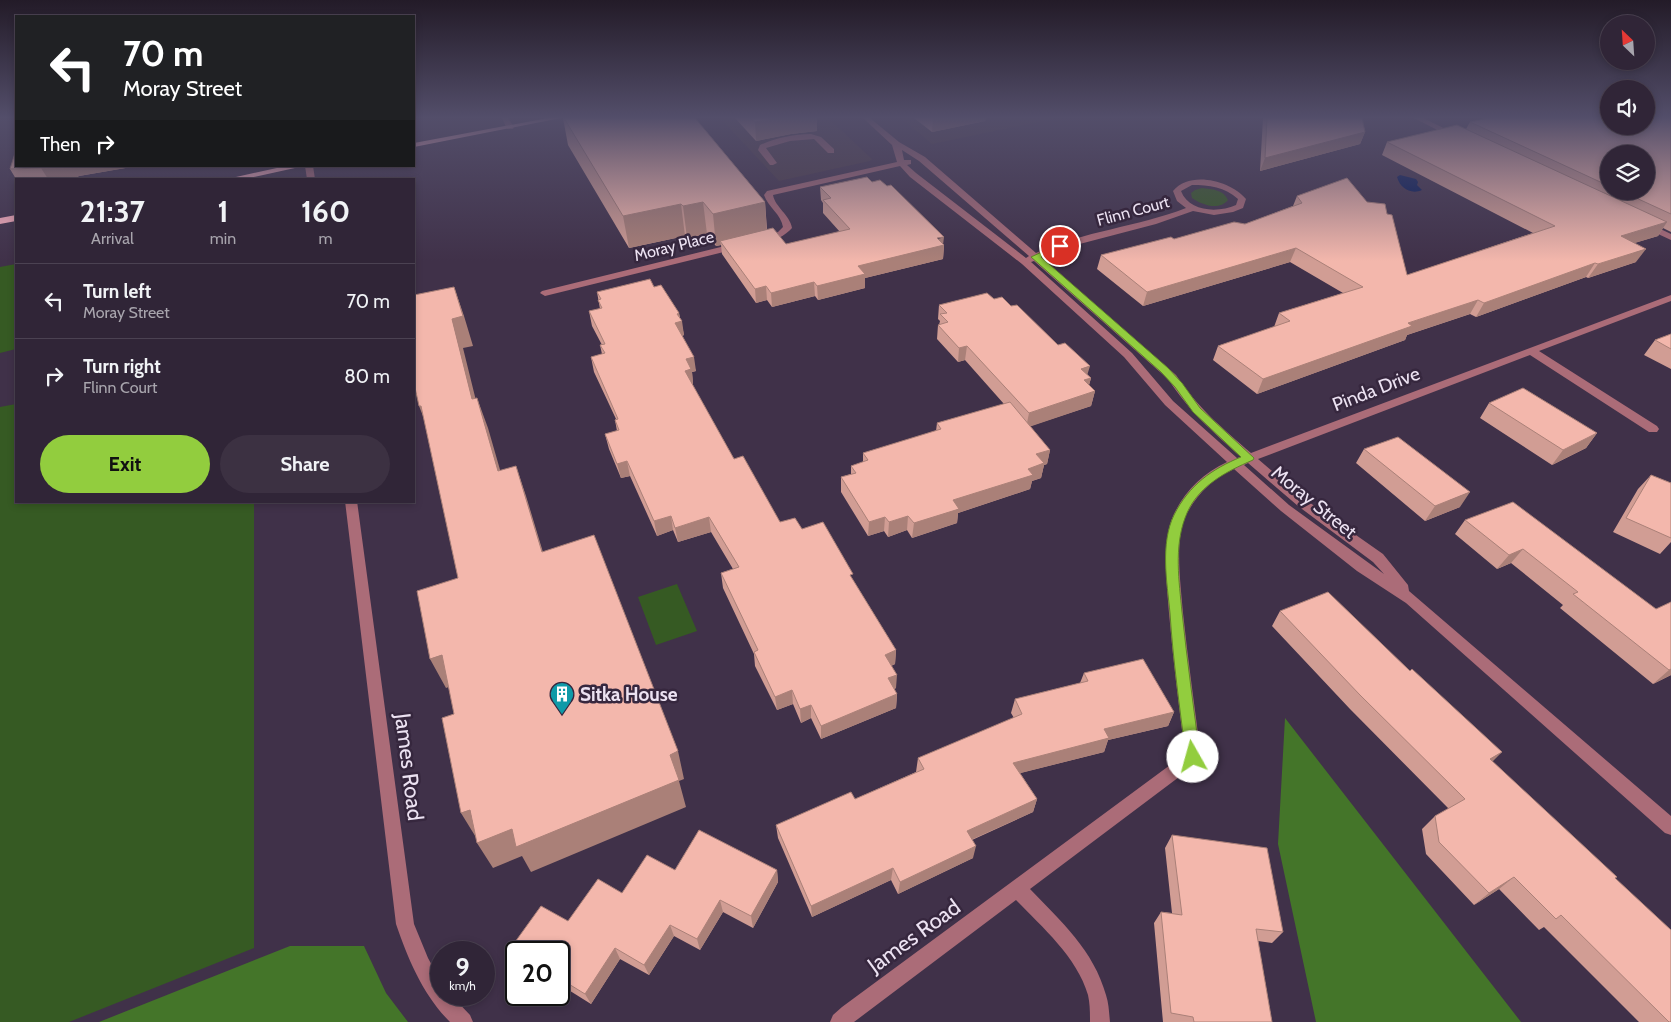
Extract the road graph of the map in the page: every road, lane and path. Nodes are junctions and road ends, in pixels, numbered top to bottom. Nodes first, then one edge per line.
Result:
1 (889, 166) edge
2 (904, 166) edge
3 (930, 166) edge
4 (291, 167) edge
5 (273, 169) edge
6 (235, 178) edge
7 (1193, 208) junction
8 (15, 218) edge
9 (1636, 220) edge
10 (0, 221) edge
11 (1671, 237) edge
12 (1035, 257) junction
13 (1024, 262) junction
14 (545, 293) dead end
15 (1671, 298) edge
16 (1531, 351) junction
17 (1653, 429) dead end
18 (1249, 458) junction
19 (1236, 463) junction
20 (351, 503) edge
21 (1411, 598) junction
22 (1193, 757) joint
23 (1671, 827) edge
24 (1018, 889) junction
25 (463, 1022) edge
26 (840, 1022) edge
27 (1100, 1022) edge

1 - 14 street, Moray Place
2 - 13 street, Moray Street
3 - 12 street, Moray Street
4 - 5 main road
5 - 6 main road
7 - 7 street, Flinn Court
7 - 12 street, Flinn Court
8 - 10 main road
9 - 11 street
12 - 13 street, Flinn Court
12 - 18 street, Moray Street
13 - 19 street, Moray Street
15 - 16 street, Pinda Drive
16 - 17 street
16 - 18 street, Pinda Drive
18 - 19 street, Pinda Drive
18 - 21 street, Moray Street
19 - 21 street, Moray Street
19 - 22 street, Pinda Drive
20 - 25 street, James Road
21 - 23 street, Moray Street
22 - 24 street, James Road
24 - 26 street, James Road
24 - 27 street

